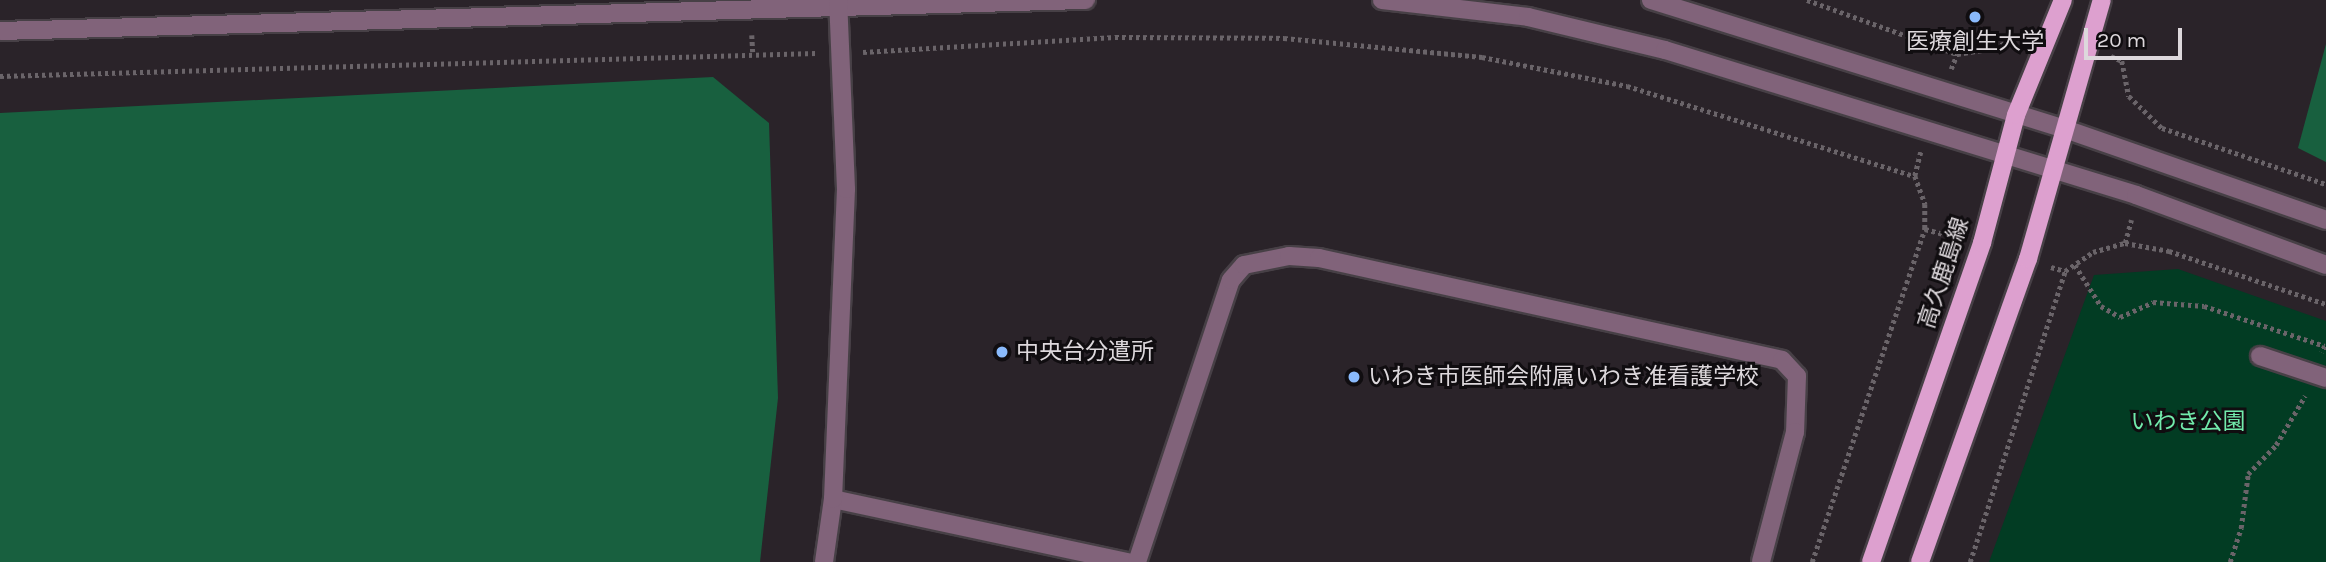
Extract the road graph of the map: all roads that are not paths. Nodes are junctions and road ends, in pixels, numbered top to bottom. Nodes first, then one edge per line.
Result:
1 (1086, 0) edge
2 (1382, 0) edge
3 (1651, 0) edge
4 (2063, 0) edge
5 (2102, 0) edge
6 (838, 4) edge
7 (0, 31) edge
8 (2016, 115) junction
9 (2065, 129) junction
10 (2004, 157) junction
11 (2052, 173) junction
12 (2326, 220) edge
13 (2326, 265) edge
14 (2260, 356) dead end
15 (2326, 378) edge
16 (833, 499) junction
17 (824, 562) edge
18 (1128, 562) edge
19 (1137, 562) edge
20 (1762, 562) edge
21 (1871, 562) edge
22 (1920, 562) edge

1 - 6 street
2 - 10 street
3 - 8 street
4 - 8 main road, 高久鹿島線
5 - 9 main road
6 - 7 street
6 - 16 street
8 - 9 street
8 - 10 main road, 高久鹿島線
9 - 11 main road
9 - 12 street
10 - 11 street
10 - 21 main road, 高久鹿島線
11 - 13 street
11 - 22 main road
14 - 15 street
16 - 17 street
16 - 18 street
19 - 20 street

